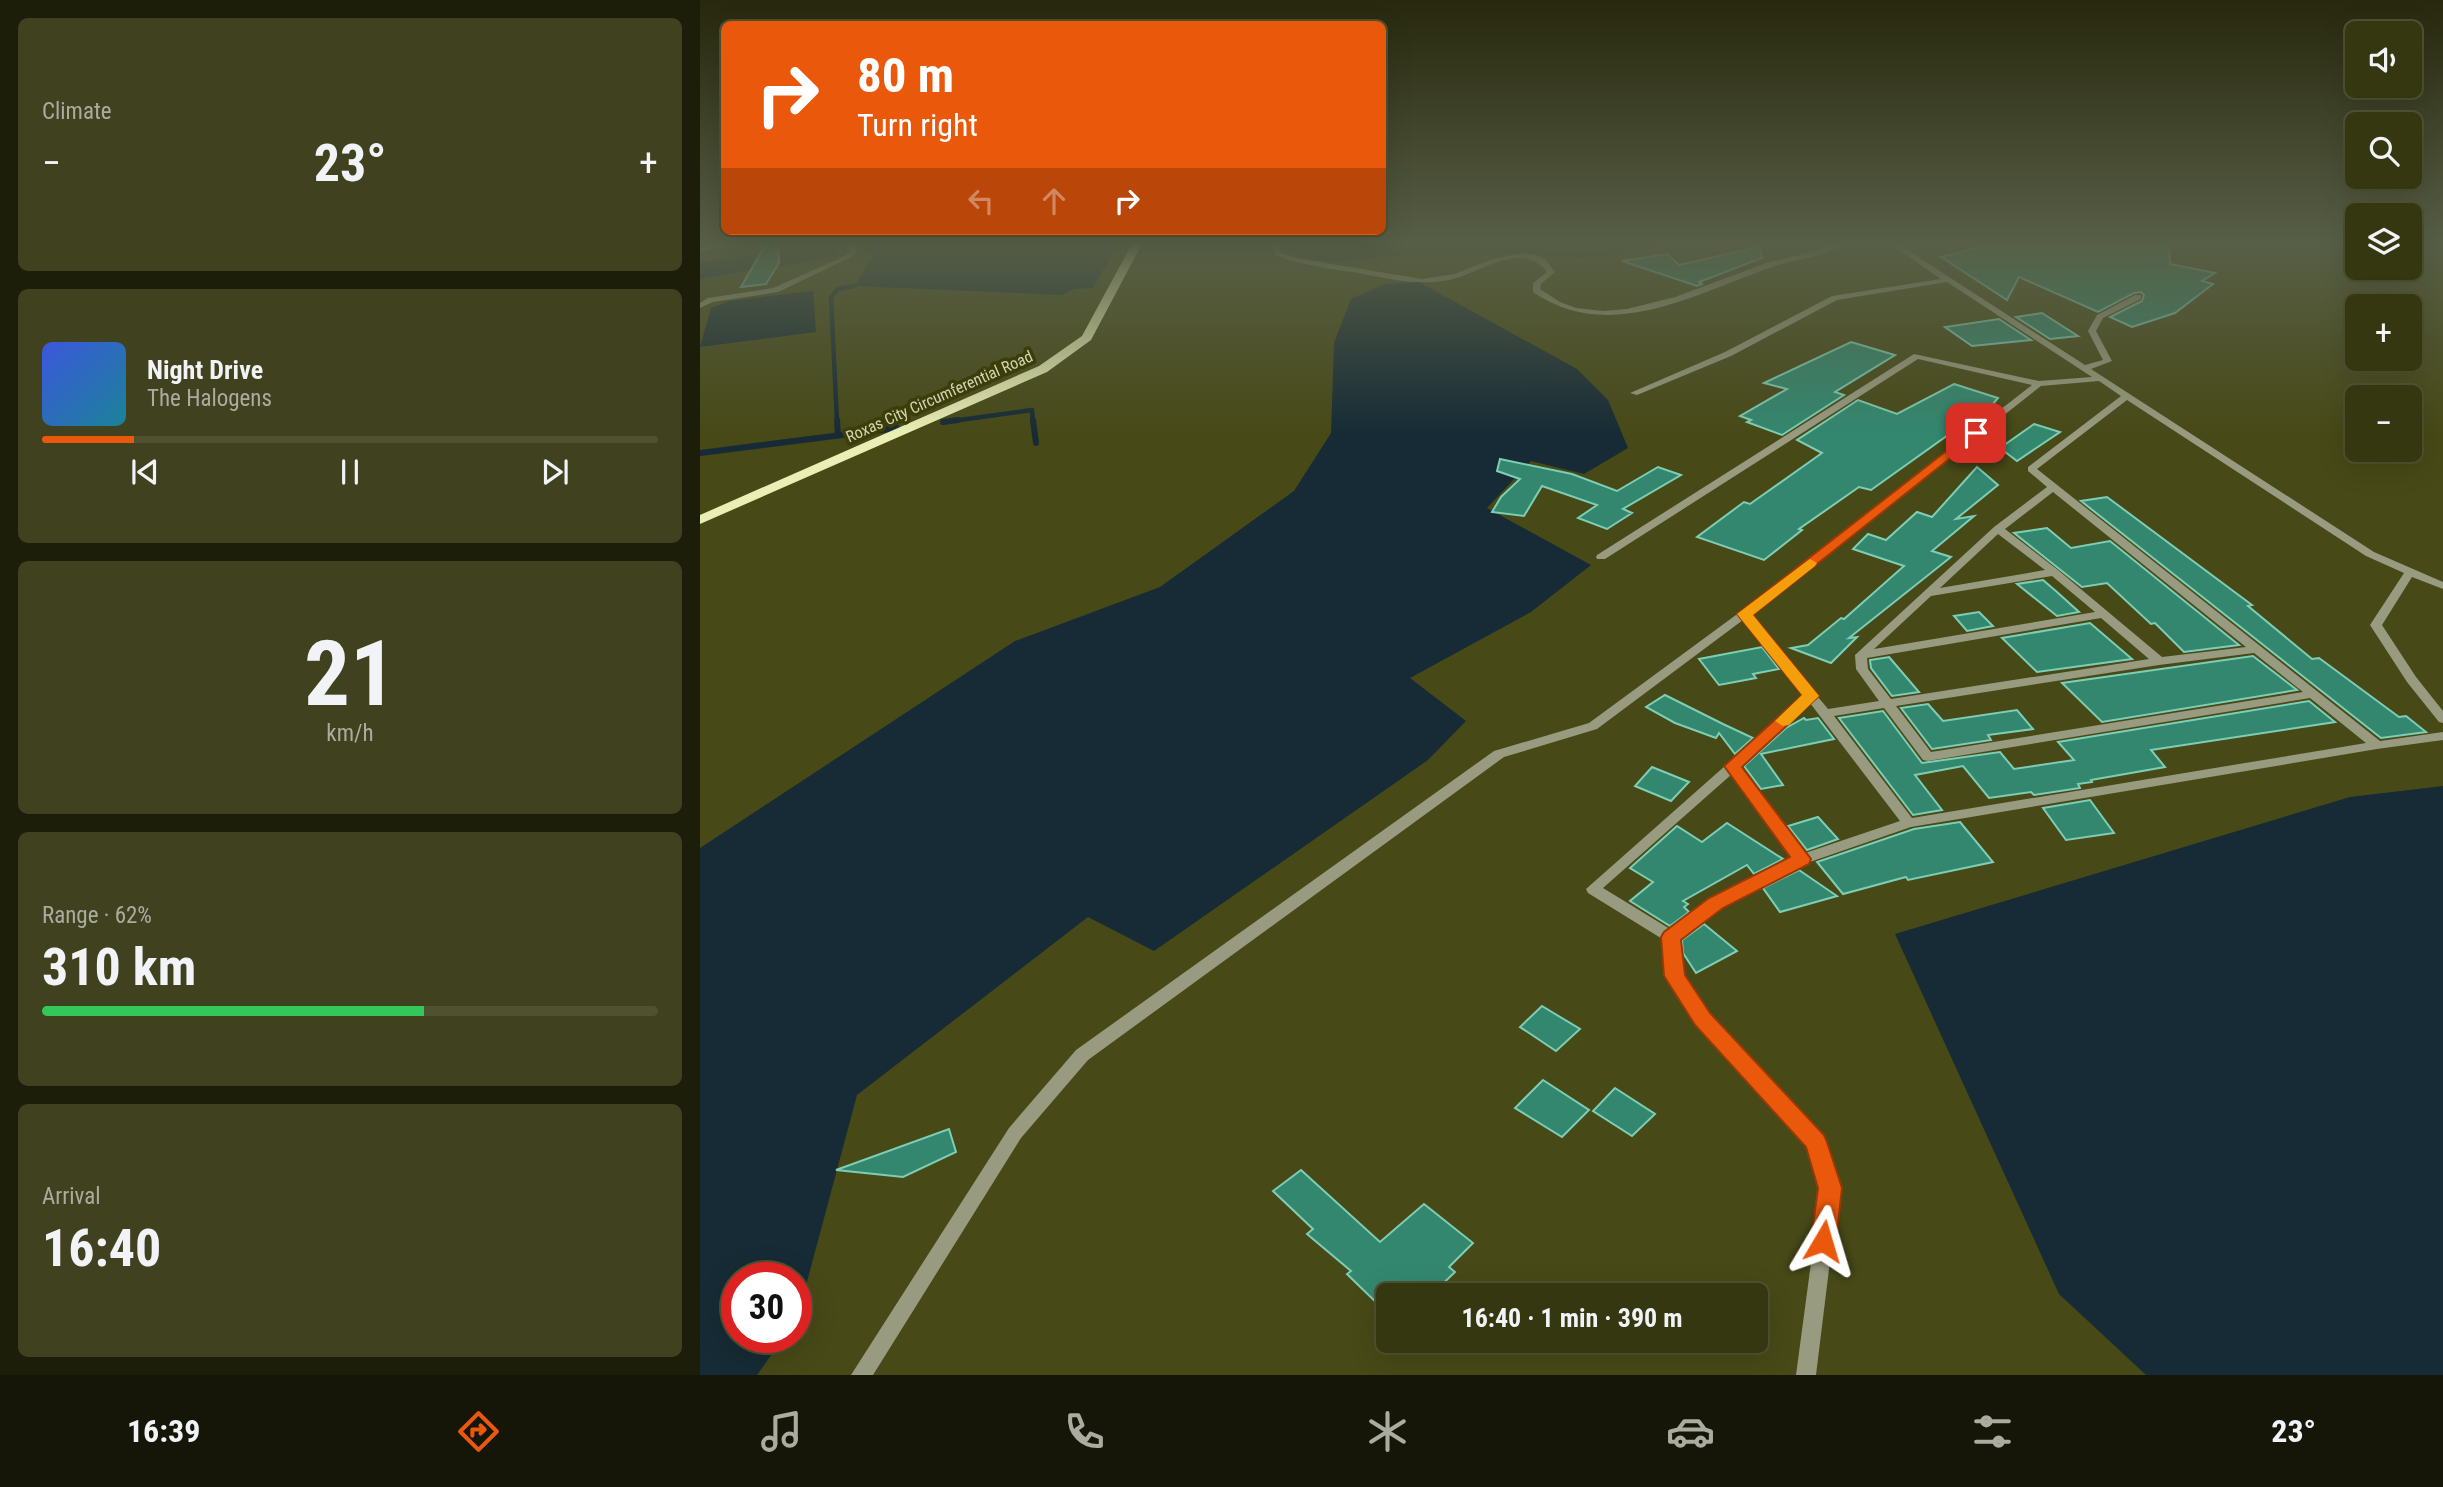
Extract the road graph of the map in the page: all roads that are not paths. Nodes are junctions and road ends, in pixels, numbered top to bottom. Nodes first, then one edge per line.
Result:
1 (1104, 306) edge
2 (1563, 306) edge
3 (1640, 306) edge
4 (1819, 306) edge
5 (1988, 306) edge
6 (2122, 306) edge
7 (2085, 368) junction
8 (2098, 379) junction
9 (2039, 384) junction
10 (1634, 393) dead end
11 (2127, 396) junction
12 (2052, 488) junction
13 (700, 520) edge
14 (1998, 529) junction
15 (1601, 557) dead end
16 (2054, 572) junction
17 (2409, 573) junction
18 (2443, 586) edge
19 (1929, 593) junction
20 (1744, 614) junction
21 (2104, 614) junction
22 (2255, 649) junction
23 (1860, 655) junction
24 (2159, 661) junction
25 (2312, 694) junction
26 (1811, 696) junction
27 (1886, 702) junction
28 (1825, 713) junction
29 (2443, 719) edge
30 (2443, 736) edge
31 (2377, 745) junction
32 (1733, 766) junction
33 (1909, 823) junction
34 (1802, 859) junction
35 (1671, 937) junction
36 (860, 1375) edge
37 (1806, 1375) edge

1 - 13 main road, Roxas City Circumferential Road
2 - 3 street
4 - 10 street
5 - 7 street
6 - 7 street
7 - 8 street
8 - 9 street
8 - 11 street
9 - 15 street
9 - 20 street
11 - 12 street
11 - 17 street
12 - 14 street
12 - 22 street
14 - 16 street
14 - 19 street
16 - 19 street
16 - 21 street
17 - 18 street
17 - 29 street
19 - 23 street
20 - 26 street
20 - 36 street
21 - 23 street
21 - 24 street
22 - 24 street
22 - 25 street
23 - 27 street
24 - 27 street
25 - 27 street
25 - 31 street
26 - 28 street
26 - 32 street
27 - 28 street
28 - 33 street
30 - 31 street
31 - 33 street
32 - 34 street
32 - 35 street
33 - 34 street
34 - 35 street
35 - 37 street

